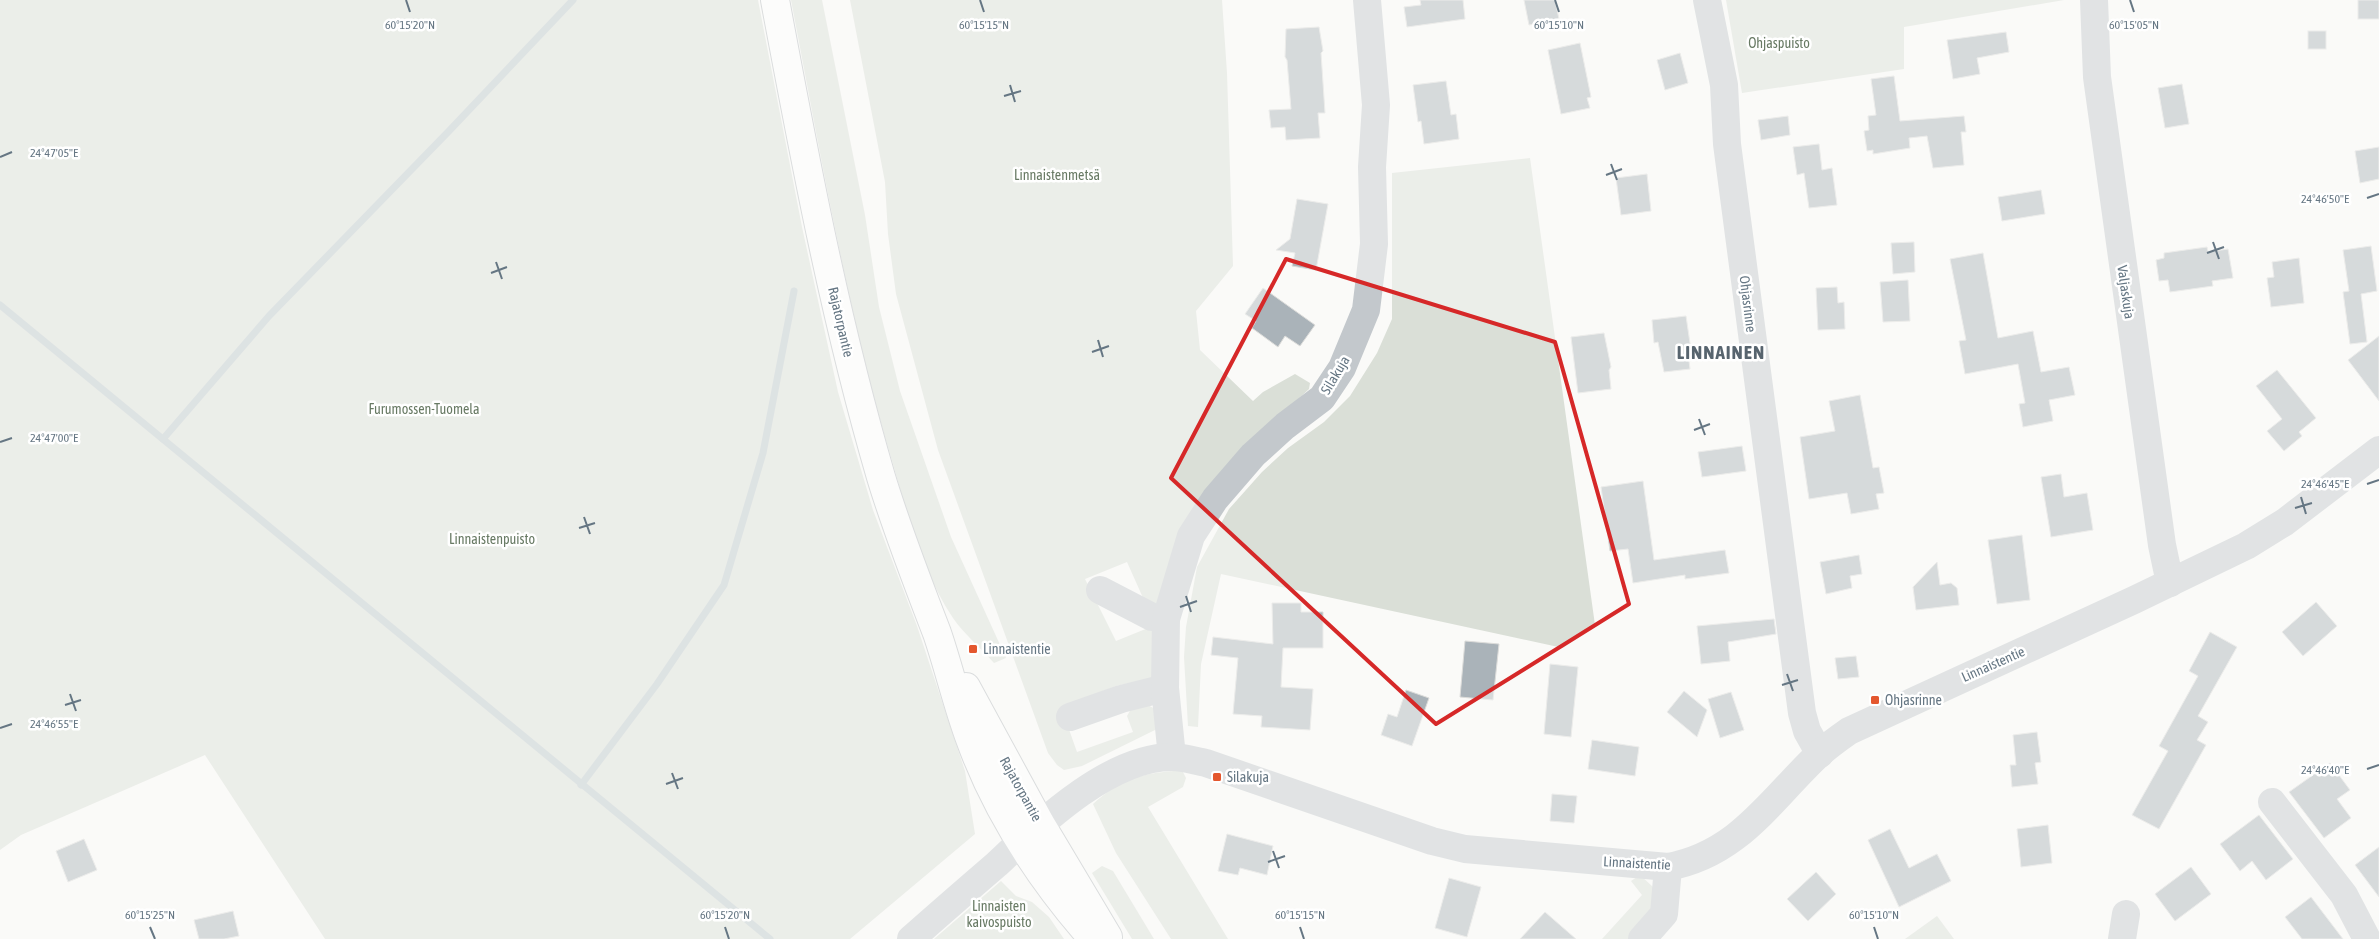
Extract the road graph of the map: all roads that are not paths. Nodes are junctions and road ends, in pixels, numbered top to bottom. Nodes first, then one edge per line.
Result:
1 (775, 0) edge
2 (1368, 0) edge
3 (1707, 0) edge
4 (2094, 0) edge
5 (2379, 450) edge
6 (2170, 583) junction
7 (1100, 590) dead end
8 (1166, 619) junction
9 (938, 636) junction
10 (1166, 688) junction
11 (1070, 717) dead end
12 (1820, 754) junction
13 (1172, 757) junction
14 (2272, 802) dead end
15 (1040, 823) junction
16 (1020, 842) junction
17 (1668, 867) junction
18 (911, 939) edge
19 (1093, 939) edge
20 (1109, 939) edge
21 (1642, 939) edge
22 (2367, 939) edge

1 - 9 main road, Rajatorpantie
2 - 8 street, Silakuja
3 - 12 street, Ohjasrinne
4 - 6 street, Valjaskuja
5 - 6 street, Linnaistentie
6 - 12 street, Linnaistentie
7 - 8 street
8 - 10 street, Silakuja
9 - 15 main road, Rajatorpantie
9 - 16 main road, Rajatorpantie
10 - 11 street
10 - 13 street, Silakuja
12 - 17 street, Linnaistentie
13 - 15 street, Linnaistentie
13 - 17 street, Linnaistentie
14 - 22 street
15 - 16 street, Linnaistentie
15 - 20 main road, Rajatorpantie
16 - 18 street, Linnaistentie
16 - 19 main road, Rajatorpantie
17 - 21 street

